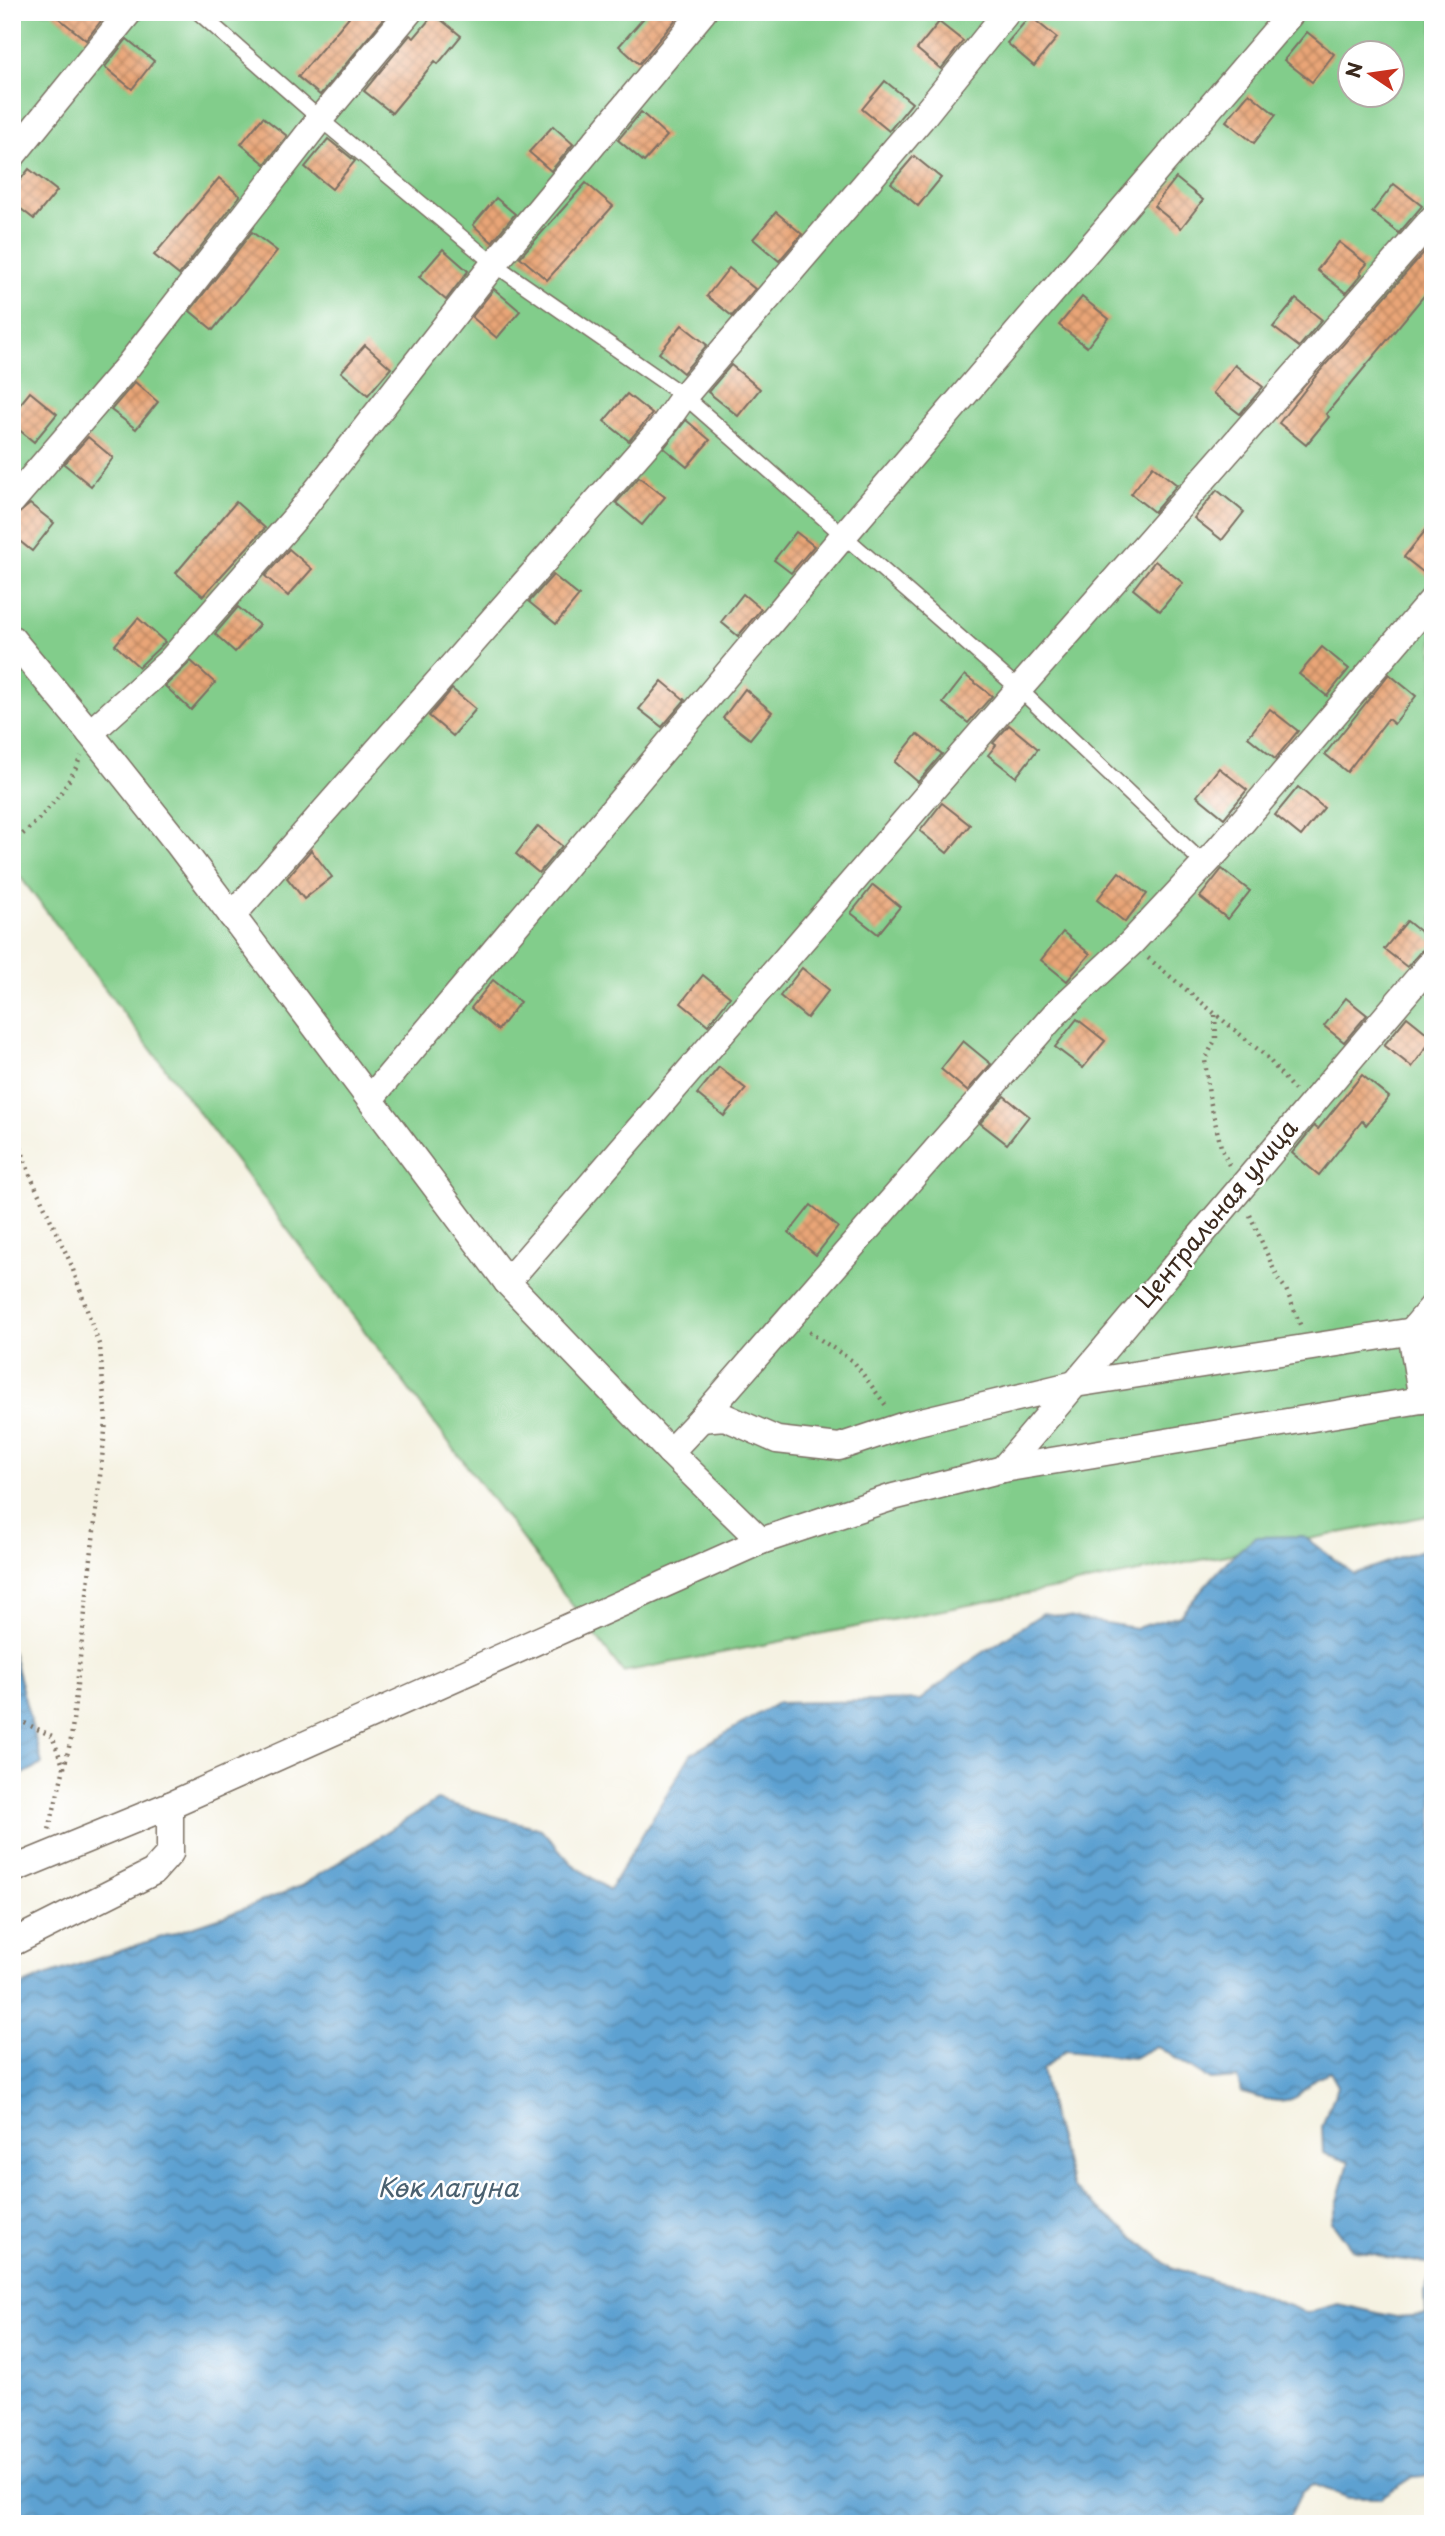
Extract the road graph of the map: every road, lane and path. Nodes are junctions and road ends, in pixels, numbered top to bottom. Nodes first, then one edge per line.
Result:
1 (129, 12) edge
2 (198, 12) edge
3 (409, 12) edge
4 (703, 12) edge
5 (1007, 12) edge
6 (1292, 12) edge
7 (320, 119) junction
8 (12, 156) edge
9 (1433, 218) edge
10 (494, 264) junction
11 (684, 396) junction
12 (12, 502) edge
13 (844, 536) junction
14 (1433, 598) edge
15 (12, 639) edge
16 (1019, 689) junction
17 (90, 733) junction
18 (12, 842) edge
19 (1204, 864) junction
20 (232, 916) junction
21 (1131, 943) junction
22 (1433, 961) edge
23 (370, 1099) junction
24 (1307, 1107) junction
25 (12, 1121) edge
26 (507, 1282) junction
27 (1433, 1306) edge
28 (789, 1319) junction
29 (1422, 1330) edge
30 (1074, 1384) junction
31 (1427, 1399) edge
32 (701, 1419) junction
33 (905, 1425) junction
34 (670, 1452) junction
35 (1003, 1469) junction
36 (761, 1541) junction
37 (12, 1717) edge
38 (64, 1768) junction
39 (170, 1805) junction
40 (42, 1858) junction
41 (12, 1870) edge
42 (12, 1942) edge

1 - 8 street
2 - 7 lane
3 - 7 street
4 - 10 street
5 - 11 street
6 - 13 street
7 - 10 lane
7 - 12 street
9 - 16 street
10 - 11 lane
10 - 17 street
11 - 13 lane
11 - 20 street
13 - 16 lane
13 - 23 street
14 - 19 street
15 - 17 street
16 - 19 lane
16 - 26 street
17 - 18 path
17 - 20 street
19 - 21 street
20 - 23 street
21 - 24 path
21 - 28 street
22 - 24 street, Центральная улица
23 - 26 street
24 - 30 street, Центральная улица
25 - 38 path
26 - 34 street
27 - 29 street
28 - 32 street
28 - 33 path
29 - 30 street
29 - 31 street
30 - 33 street
30 - 35 street, Центральная улица
31 - 35 street
32 - 33 street
32 - 34 street
34 - 36 street
35 - 36 street
36 - 39 street
37 - 38 path
38 - 40 path
39 - 40 street
39 - 42 street
40 - 41 street

